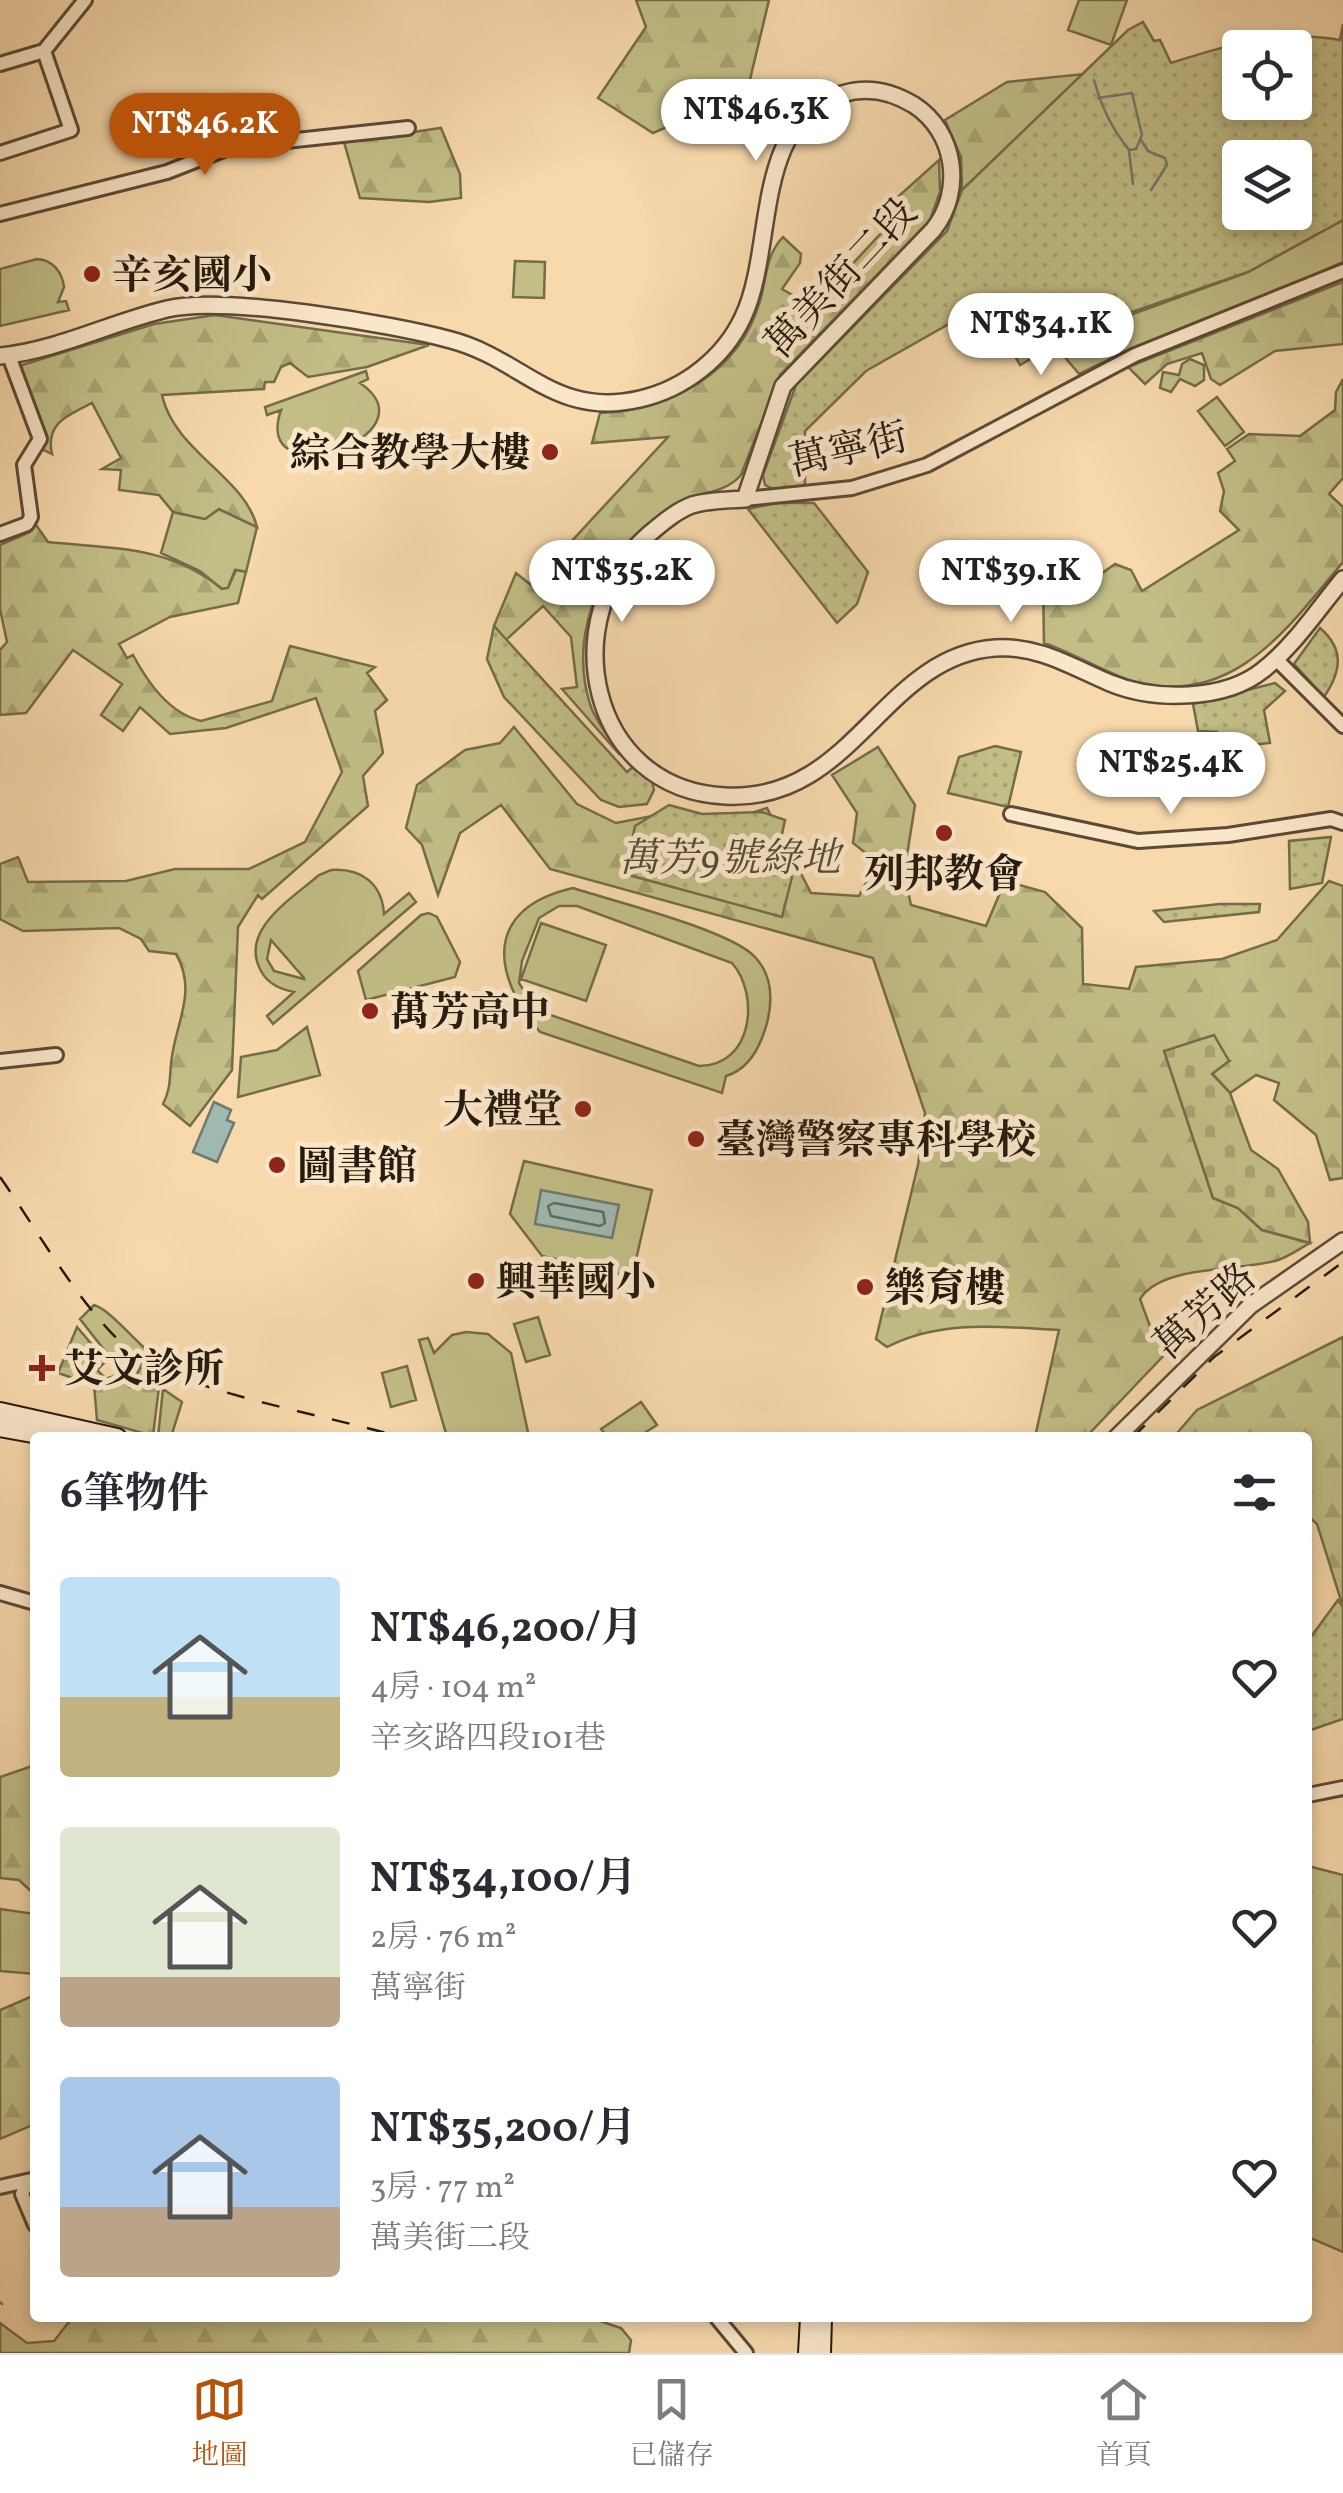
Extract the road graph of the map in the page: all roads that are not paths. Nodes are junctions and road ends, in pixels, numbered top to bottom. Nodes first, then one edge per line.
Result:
1 (85, 0) edge
2 (44, 51) junction
3 (0, 64) edge
4 (408, 128) dead end
5 (0, 153) edge
6 (0, 214) edge
7 (1343, 271) edge
8 (4, 356) edge
9 (744, 499) junction
10 (0, 534) edge
11 (1343, 578) edge
12 (1276, 659) junction
13 (1343, 726) edge
14 (1011, 814) dead end
15 (1343, 824) edge
16 (56, 1056) dead end
17 (0, 1061) edge
18 (1343, 1242) edge
19 (0, 1412) edge
20 (0, 1427) edge
21 (30, 1432) edge
22 (90, 1432) edge
23 (1122, 1432) edge
24 (0, 1593) edge
25 (30, 1601) edge
26 (1343, 1788) edge
27 (1312, 1794) edge
28 (30, 2180) edge
29 (30, 2183) edge
30 (0, 2187) edge
31 (30, 2213) edge
32 (720, 2322) edge
33 (810, 2322) edge
34 (822, 2322) edge
35 (746, 2353) edge
36 (808, 2353) edge
37 (821, 2353) edge

1 - 2 street
2 - 3 street
2 - 5 street
4 - 6 street
7 - 9 street, 萬寧街
8 - 9 street, 萬美街二段
8 - 10 street
9 - 12 street
11 - 12 street
12 - 13 street
14 - 15 street
16 - 17 street
18 - 23 street, 萬芳路
19 - 22 main road
20 - 21 main road
24 - 25 street
26 - 27 street
28 - 30 street
29 - 31 street
32 - 35 street
33 - 36 main road
34 - 37 main road

